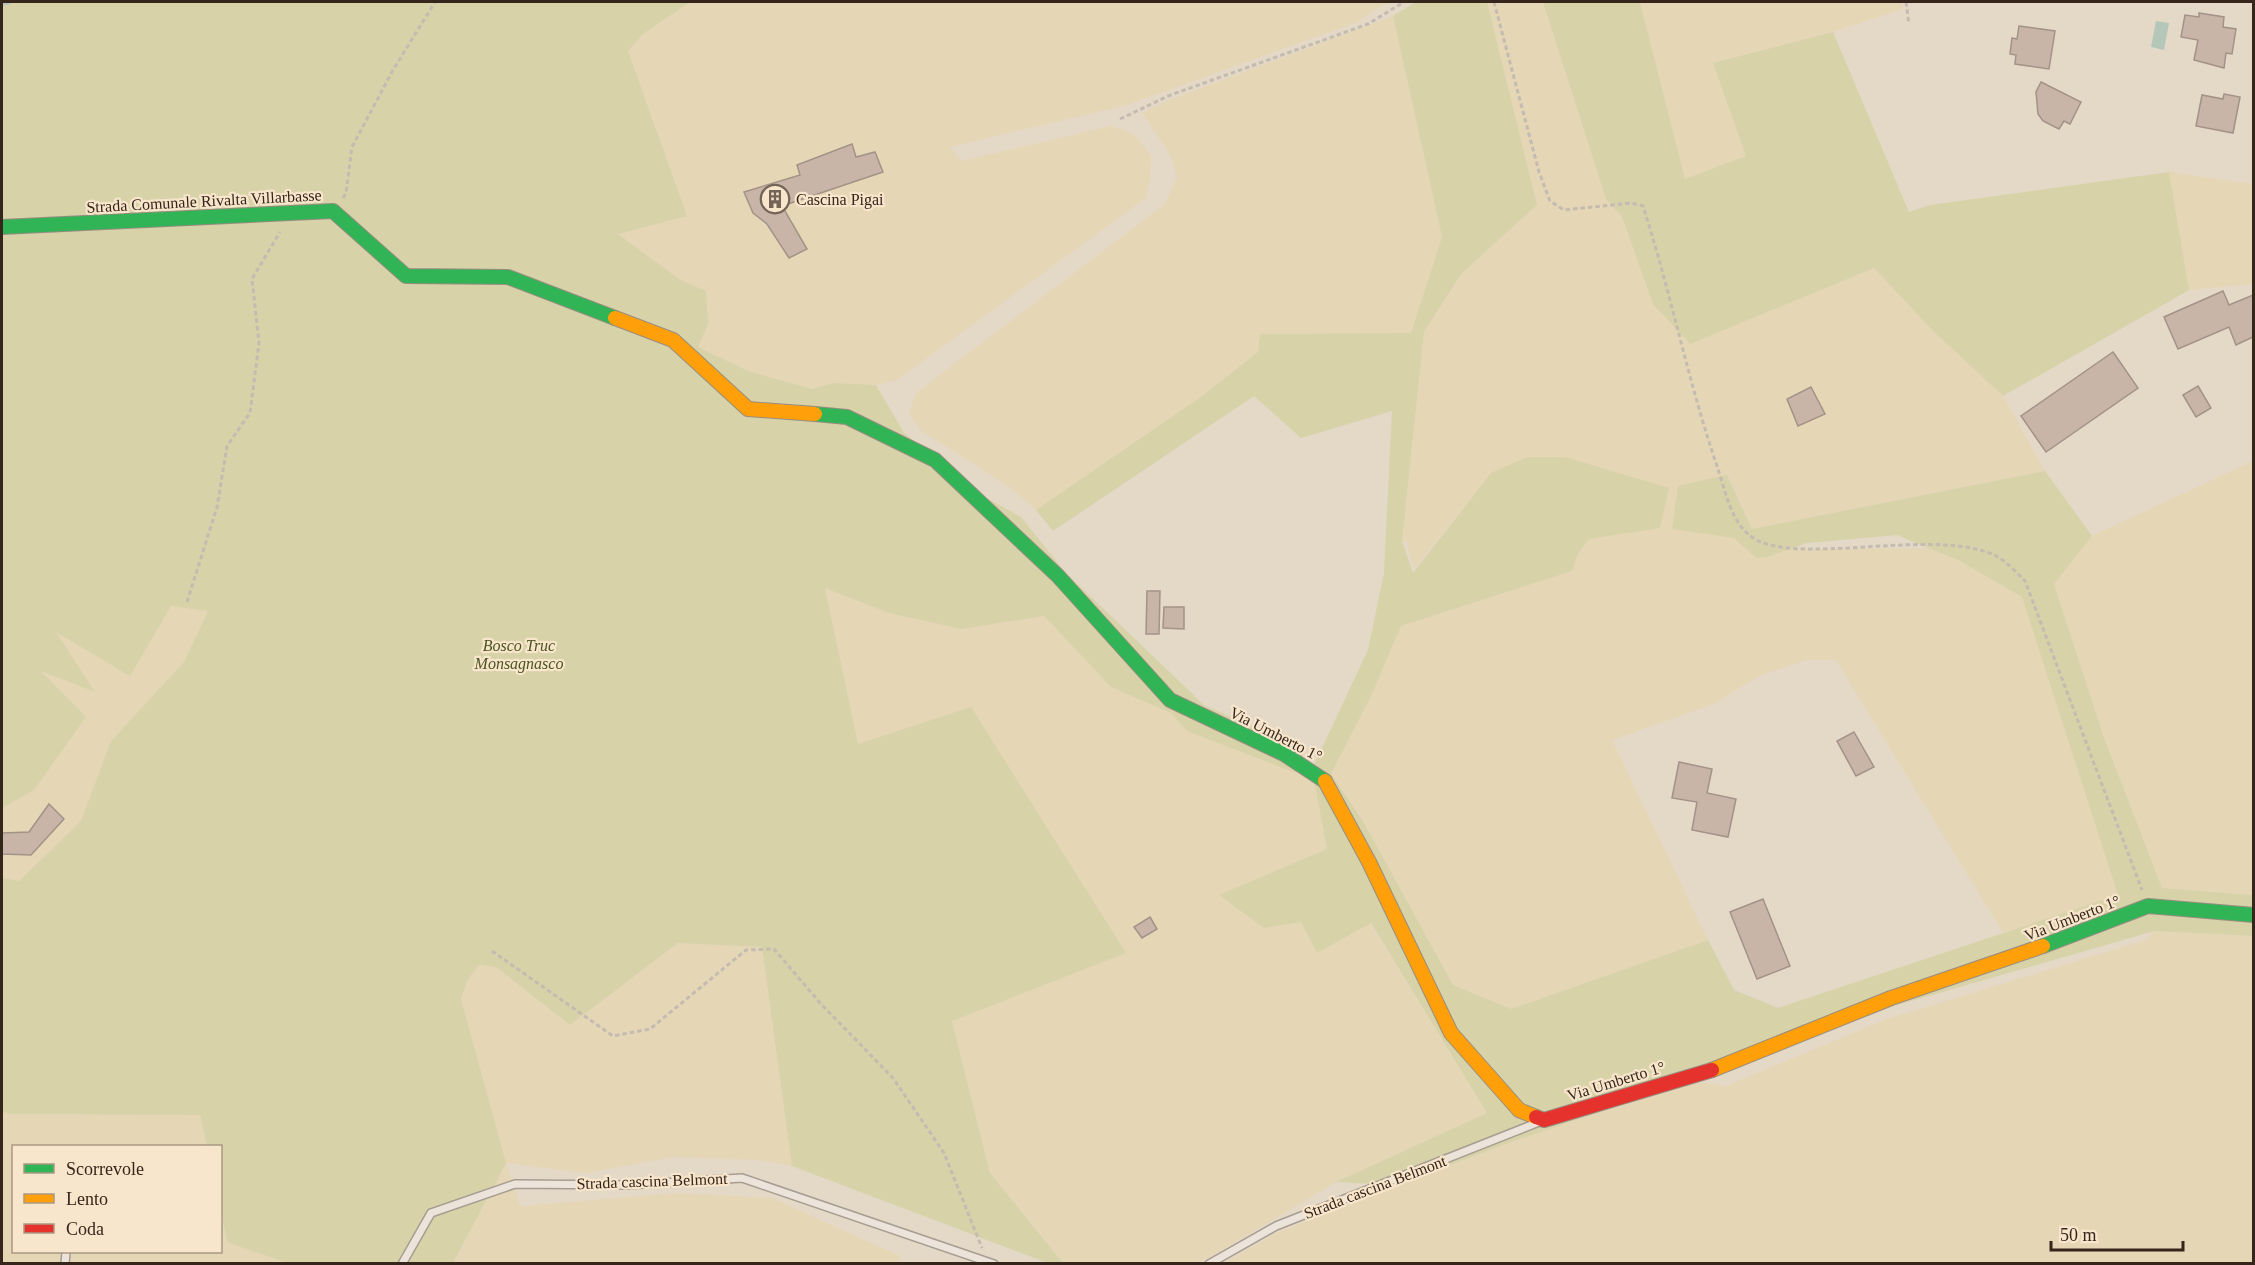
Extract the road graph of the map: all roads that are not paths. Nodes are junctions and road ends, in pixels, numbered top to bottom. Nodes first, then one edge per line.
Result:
1 (2, 228) edge
2 (1170, 700) joint
3 (2253, 915) edge
4 (1544, 1120) junction
5 (990, 1262) edge
6 (402, 1263) edge
7 (1209, 1263) edge

1 - 2 street, Strada Comunale Rivalta Villarbasse
2 - 4 street, Via Umberto 1°
3 - 4 street, Via Umberto 1°
4 - 7 lane, Strada cascina Belmont
5 - 6 lane, Strada cascina Belmont

